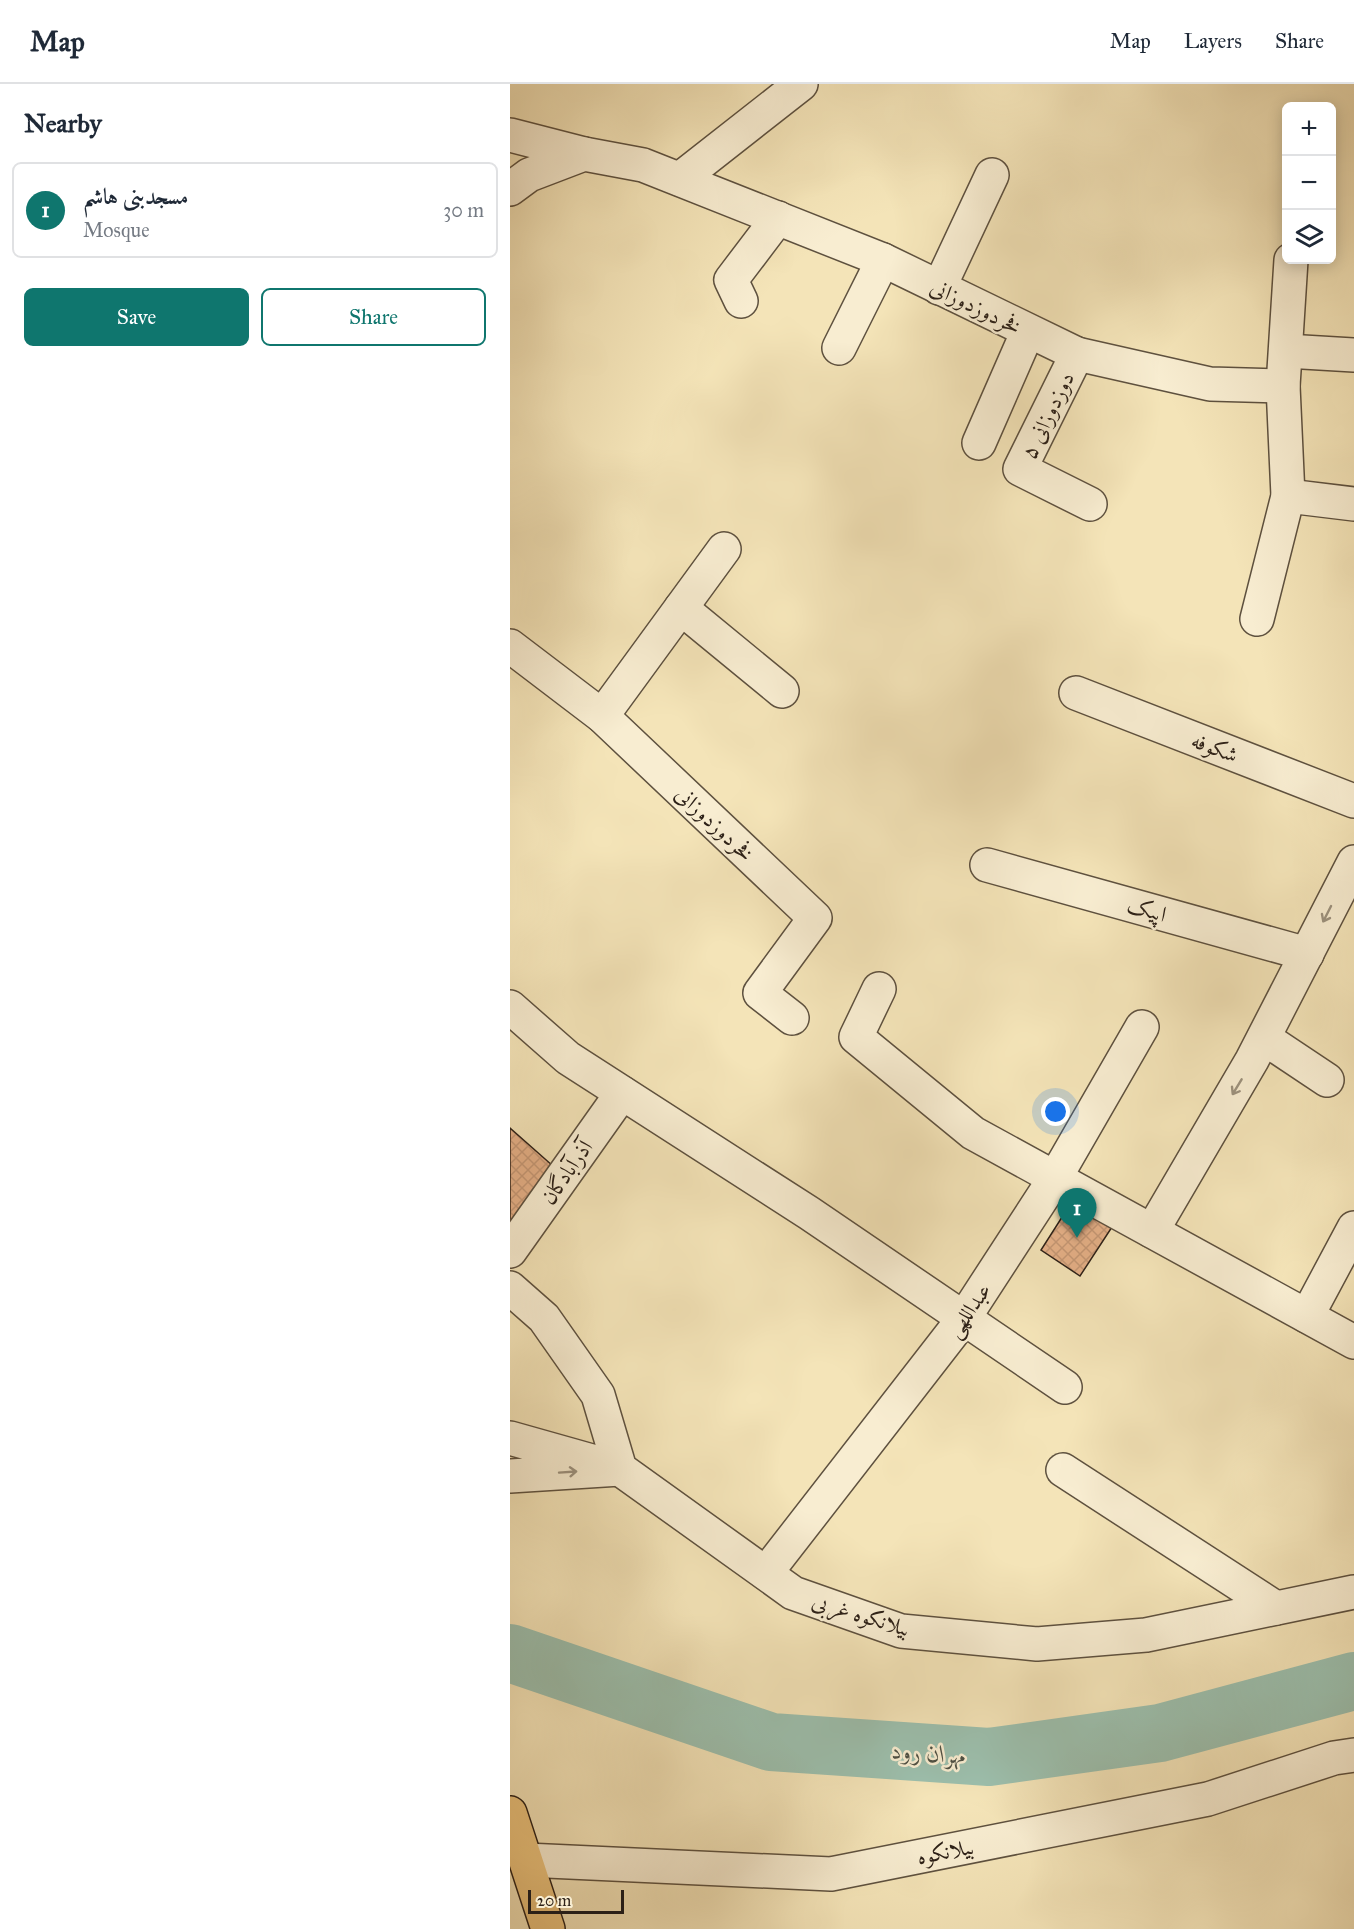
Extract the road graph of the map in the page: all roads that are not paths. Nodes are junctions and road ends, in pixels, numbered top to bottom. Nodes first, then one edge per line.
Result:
1 (801, 84) edge
2 (510, 135) edge
3 (584, 154) junction
4 (992, 175) dead end
5 (680, 179) junction
6 (510, 189) edge
7 (778, 218) junction
8 (883, 260) junction
9 (1291, 264) edge
10 (939, 288) junction
11 (741, 301) dead end
12 (1028, 331) junction
13 (839, 348) dead end
14 (1286, 351) junction
15 (1077, 354) junction
16 (1354, 355) edge
17 (1283, 386) junction
18 (979, 443) dead end
19 (1288, 496) junction
20 (1090, 504) dead end
21 (1354, 504) edge
22 (724, 549) dead end
23 (681, 608) junction
24 (1257, 619) dead end
25 (510, 646) edge
26 (782, 692) dead end
27 (1076, 693) dead end
28 (602, 716) junction
29 (1354, 801) edge
30 (1354, 862) edge
31 (987, 865) dead end
32 (1307, 954) junction
33 (879, 989) dead end
34 (510, 1007) edge
35 (792, 1018) dead end
36 (1142, 1027) dead end
37 (1264, 1038) junction
38 (1327, 1080) dead end
39 (622, 1093) junction
40 (1055, 1178) junction
41 (1354, 1228) edge
42 (1152, 1231) junction
43 (510, 1251) edge
44 (510, 1288) edge
45 (1307, 1316) junction
46 (964, 1318) junction
47 (1354, 1342) edge
48 (1065, 1387) dead end
49 (510, 1438) edge
50 (620, 1469) junction
51 (1063, 1470) dead end
52 (510, 1476) edge
53 (765, 1573) junction
54 (1354, 1592) edge
55 (1276, 1608) junction
56 (1354, 1755) edge
57 (510, 1813) edge
58 (526, 1860) junction
59 (548, 1929) edge

1 - 5 street
2 - 3 street, فخردوزدوزانی
3 - 5 street, فخردوزدوزانی
3 - 6 street
4 - 10 street
5 - 7 street, فخردوزدوزانی
7 - 8 street, فخردوزدوزانی
7 - 11 street
8 - 10 street, فخردوزدوزانی
8 - 13 street
9 - 14 street
10 - 12 street, فخردوزدوزانی
12 - 15 street, فخردوزدوزانی
12 - 18 street
14 - 16 street
14 - 17 street
15 - 17 street, فخردوزدوزانی
15 - 20 street, دوزدوزانی ۵
17 - 19 street
19 - 21 street
19 - 24 street
22 - 23 street
23 - 26 street
23 - 28 street
25 - 28 street, فخردوزدوزانی
27 - 29 street, شکوفه
28 - 35 street, فخردوزدوزانی
30 -> 32 street
31 - 32 street, اپیک
32 - 37 street
33 - 40 street
34 - 39 street
36 - 40 street, عبداللهی
37 - 38 street
37 -> 42 street
39 - 43 street, آذرآبادگان
39 - 46 street
40 - 42 street
40 - 46 street, عبداللهی
41 - 45 street
42 - 45 street
44 - 50 street
45 - 47 street
46 - 48 street
46 - 53 street, عبداللهی
49 - 50 street, بیلانکوه غربی
52 -> 50 street
50 - 53 street, بیلانکوه غربی
51 - 55 street
53 - 55 street, بیلانکوه غربی
54 - 55 street, بیلانکوه غربی
56 - 58 street, بیلانکوه
57 - 58 highway
58 - 59 highway

